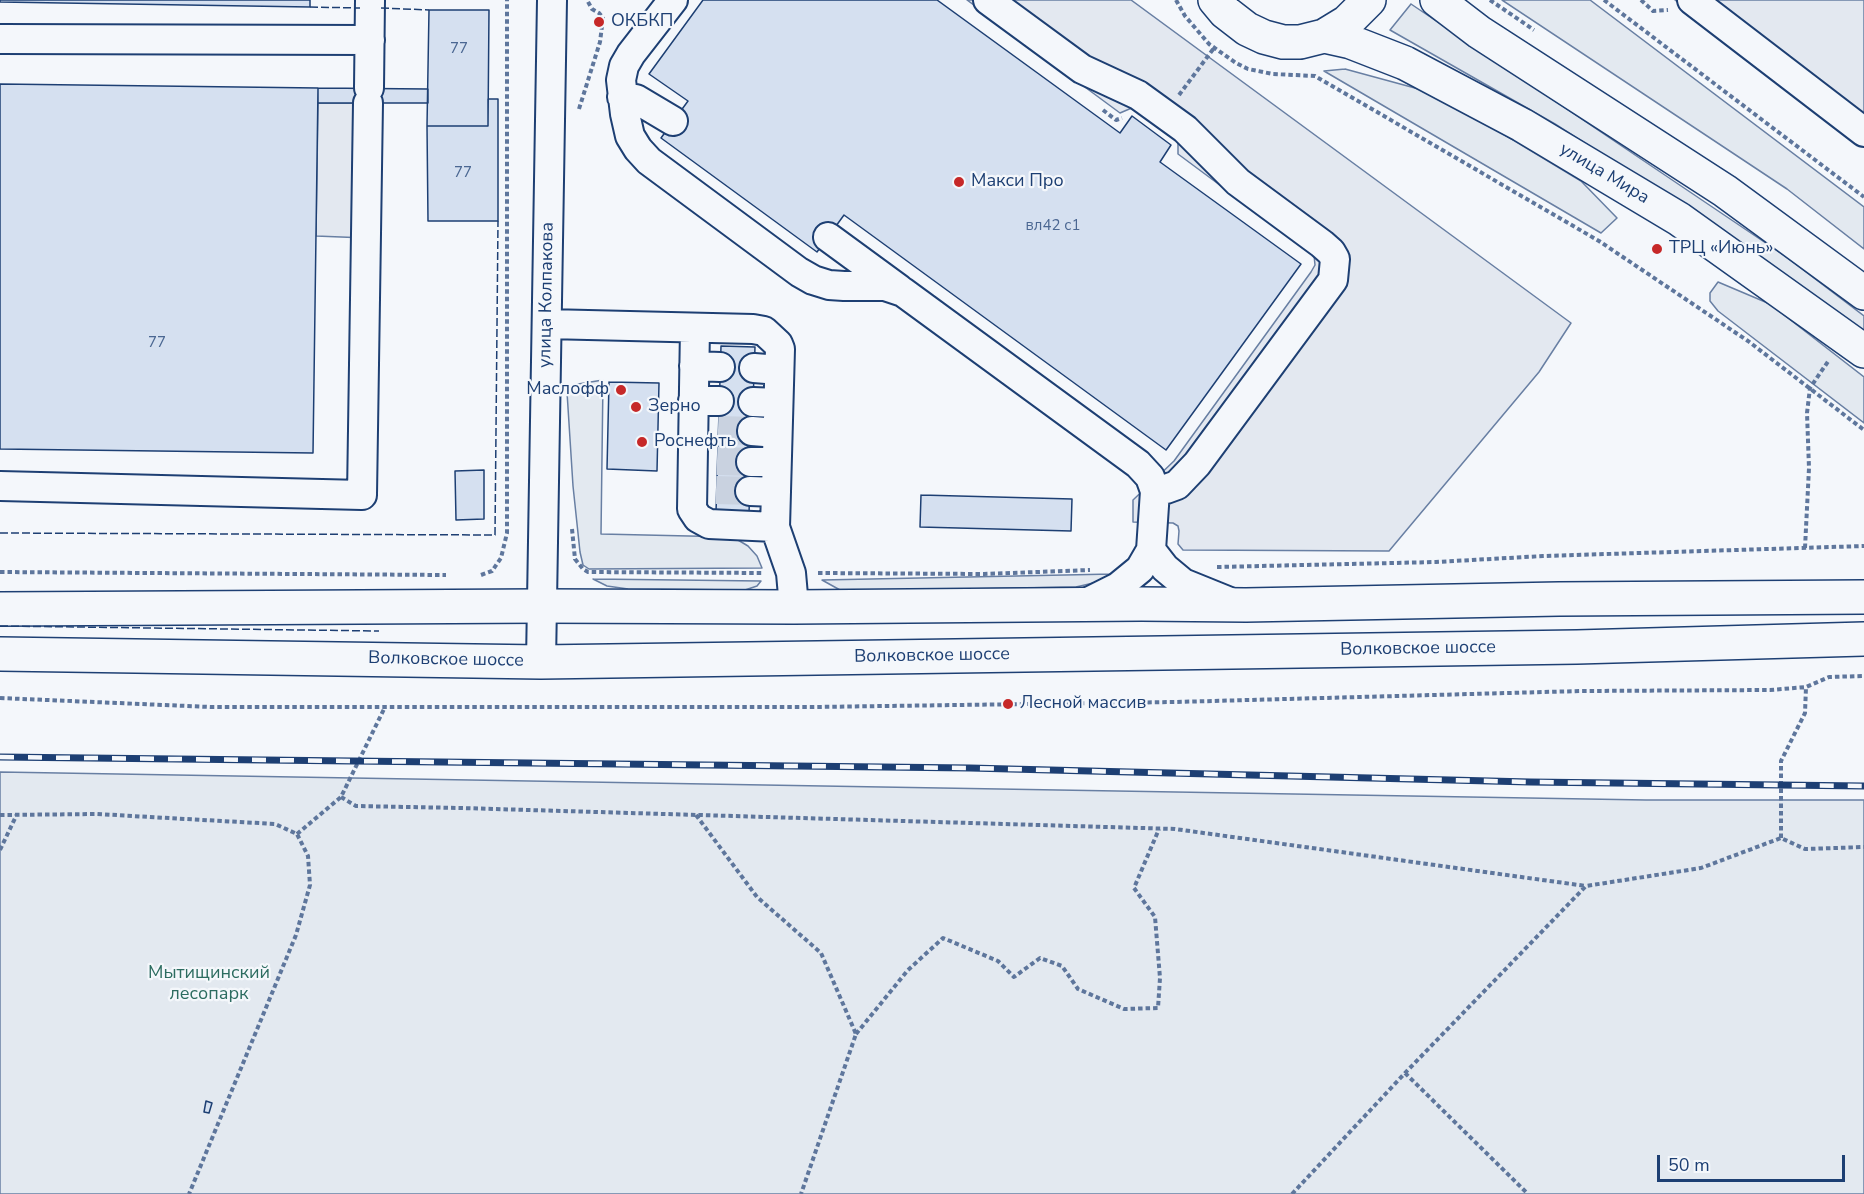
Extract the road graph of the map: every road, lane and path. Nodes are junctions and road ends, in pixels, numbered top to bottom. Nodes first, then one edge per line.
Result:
1 (370, 0) edge
2 (552, 0) edge
3 (587, 0) edge
4 (673, 0) edge
5 (988, 0) edge
6 (1176, 0) edge
7 (1215, 0) edge
8 (1369, 0) edge
9 (1437, 0) edge
10 (1604, 0) edge
11 (1698, 2) edge
12 (1324, 36) junction
13 (0, 39) edge
14 (370, 40) junction
15 (1214, 48) junction
16 (622, 97) junction
17 (578, 110) dead end
18 (1165, 115) junction
19 (674, 121) dead end
20 (1864, 132) edge
21 (1864, 197) edge
22 (828, 237) dead end
23 (903, 292) junction
24 (1864, 294) edge
25 (547, 324) junction
26 (694, 328) junction
27 (1864, 351) edge
28 (1831, 357) dead end
29 (1809, 388) junction
30 (1864, 430) edge
31 (0, 486) edge
32 (1155, 491) junction
33 (775, 527) junction
34 (572, 528) dead end
35 (1864, 546) edge
36 (1805, 548) junction
37 (1151, 550) junction
38 (1212, 567) dead end
39 (1092, 570) dead end
40 (791, 573) junction
41 (1864, 597) edge
42 (1084, 604) junction
43 (1246, 605) junction
44 (541, 606) junction
45 (794, 607) junction
46 (0, 609) edge
47 (1864, 639) edge
48 (0, 654) edge
49 (541, 662) junction
50 (1864, 676) edge
51 (1806, 687) junction
52 (0, 698) edge
53 (385, 707) junction
54 (341, 797) junction
55 (17, 814) junction
56 (0, 815) edge
57 (696, 815) junction
58 (1159, 829) junction
59 (297, 834) junction
60 (1781, 838) junction
61 (1864, 847) edge
62 (0, 850) edge
63 (1586, 886) junction
64 (856, 1034) junction
65 (1405, 1073) junction
66 (189, 1194) edge
67 (801, 1194) edge
68 (1292, 1194) edge
69 (1528, 1194) edge

1 - 14 street
2 - 25 street, улица Колпакова
3 - 17 path
4 - 16 street
5 - 18 street
6 - 15 path
7 - 12 main road
8 - 12 main road
9 - 24 main road
10 - 21 path
11 - 20 street
12 - 27 main road, улица Мира
13 - 14 street
14 - 31 street
15 - 18 path
15 - 29 path
16 - 19 street
16 - 23 street
18 - 32 street
22 - 23 street
23 - 32 street
25 - 26 street
25 - 44 street, улица Колпакова
26 - 33 street
26 - 33 street
28 - 29 path
29 - 30 path
29 - 36 path
32 - 37 street
33 - 40 street
34 - 40 path
35 - 36 path
36 - 38 path
37 - 42 street
37 - 43 street
39 - 40 path
40 - 45 street
41 - 43 main road
42 - 43 main road
42 - 45 main road
44 - 45 main road
44 - 46 main road
44 - 49 street, улица Колпакова
47 - 49 main road, Волковское шоссе
48 - 49 main road, Волковское шоссе
50 - 51 path
51 - 53 path
51 - 60 path
52 - 53 path
53 - 54 path
54 - 57 path
54 - 59 path
55 - 56 path
55 - 59 path
55 - 62 path
57 - 58 path
57 - 64 path
58 - 63 path
58 - 64 path
59 - 66 path
60 - 61 path
60 - 63 path
63 - 65 path
64 - 67 path
65 - 68 path
65 - 69 path

